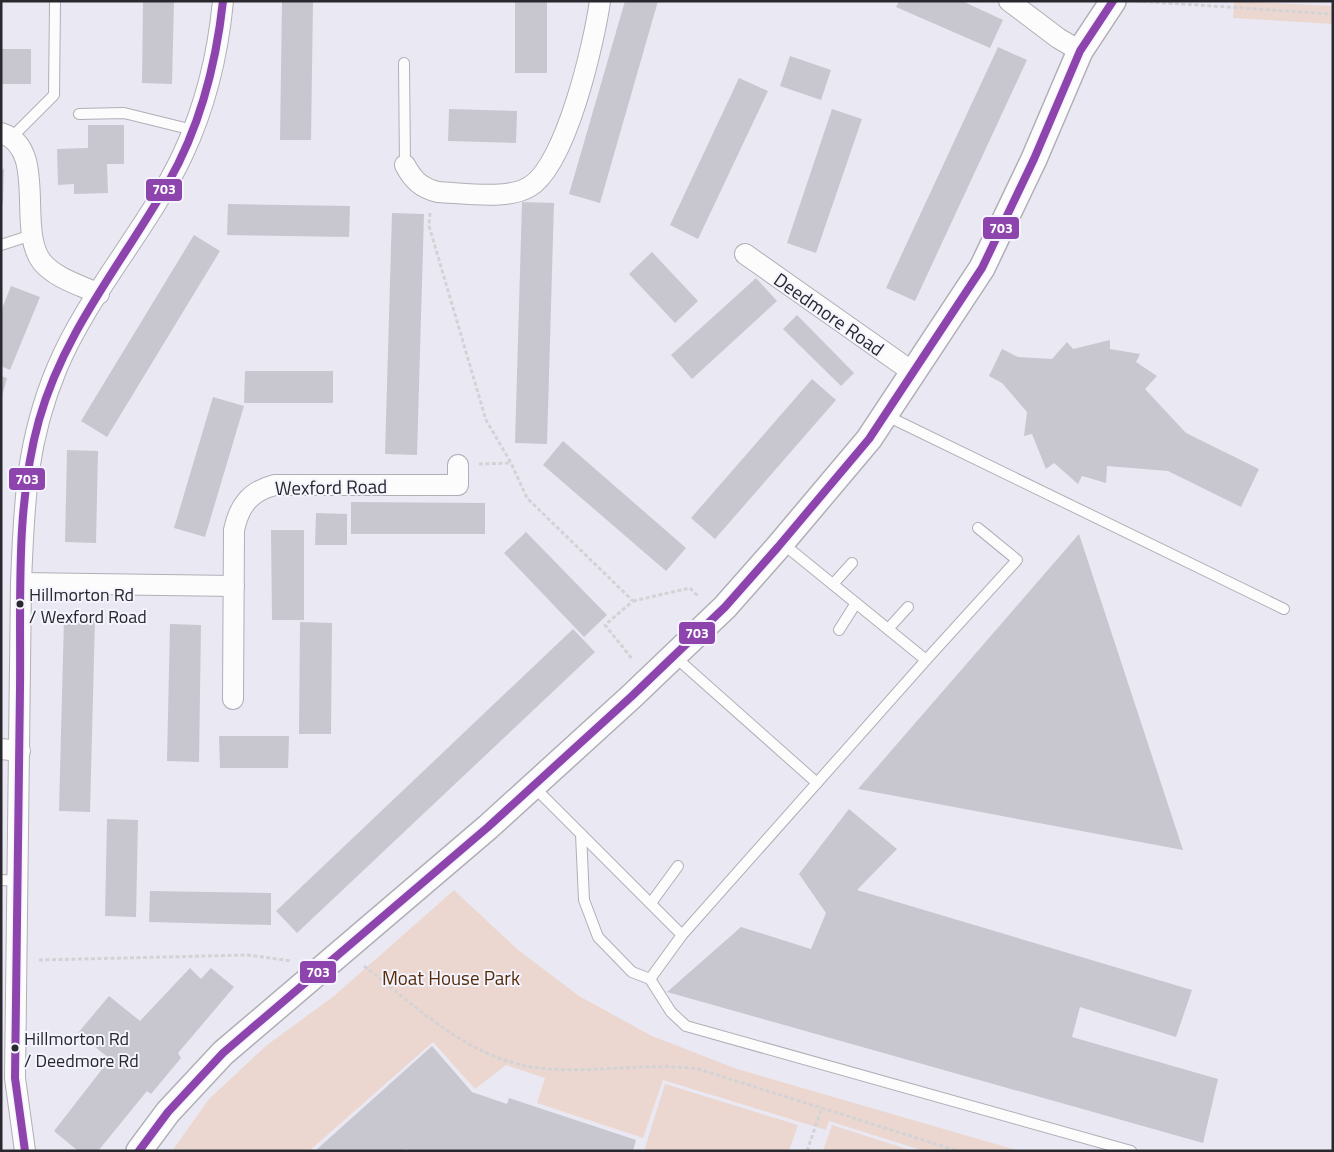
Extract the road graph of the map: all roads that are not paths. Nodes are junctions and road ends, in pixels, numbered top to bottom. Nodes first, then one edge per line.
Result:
1 (55, 1) edge
2 (223, 1) edge
3 (600, 1) edge
4 (1009, 1) edge
5 (1112, 1) edge
6 (1080, 51) junction
7 (404, 63) dead end
8 (79, 114) dead end
9 (193, 130) junction
10 (6, 136) edge
11 (405, 165) joint
12 (32, 235) junction
13 (1, 245) edge
14 (745, 254) dead end
15 (99, 294) junction
16 (914, 373) junction
17 (885, 415) junction
18 (458, 465) road end
19 (978, 528) dead end
20 (782, 543) junction
21 (852, 563) dead end
22 (21, 582) junction
23 (834, 583) junction
24 (234, 586) junction
25 (856, 603) junction
26 (908, 607) dead end
27 (1284, 609) dead end
28 (888, 629) junction
29 (839, 630) dead end
30 (674, 656) junction
31 (926, 660) junction
32 (233, 699) dead end
33 (11, 750) edge
34 (817, 783) junction
35 (533, 786) junction
36 (581, 834) junction
37 (678, 866) dead end
38 (9, 880) edge
39 (651, 903) junction
40 (682, 935) junction
41 (650, 979) junction
42 (25, 1151) edge
43 (139, 1151) edge
44 (1131, 1151) edge

1 - 10 lane
2 - 9 street
3 - 11 street
4 - 6 street
5 - 6 street
6 - 16 street
7 - 11 lane
8 - 9 lane
9 - 15 street
10 - 12 street
12 - 13 lane
12 - 15 street
14 - 16 street, Deedmore Road
15 - 22 street
16 - 17 street
17 - 20 street
17 - 27 lane
18 - 24 street, Wexford Road
19 - 31 lane
20 - 23 lane
20 - 30 street
21 - 23 lane
22 - 24 street
22 - 33 street
23 - 25 lane
24 - 32 street, Wexford Road
25 - 28 lane
25 - 29 lane
26 - 28 lane
28 - 31 lane
30 - 34 lane
30 - 35 street
31 - 34 lane
33 - 38 street
34 - 40 lane
35 - 36 lane
35 - 43 street
36 - 39 lane
36 - 41 lane
37 - 39 lane
38 - 42 street
39 - 40 lane
40 - 41 lane
41 - 44 lane

